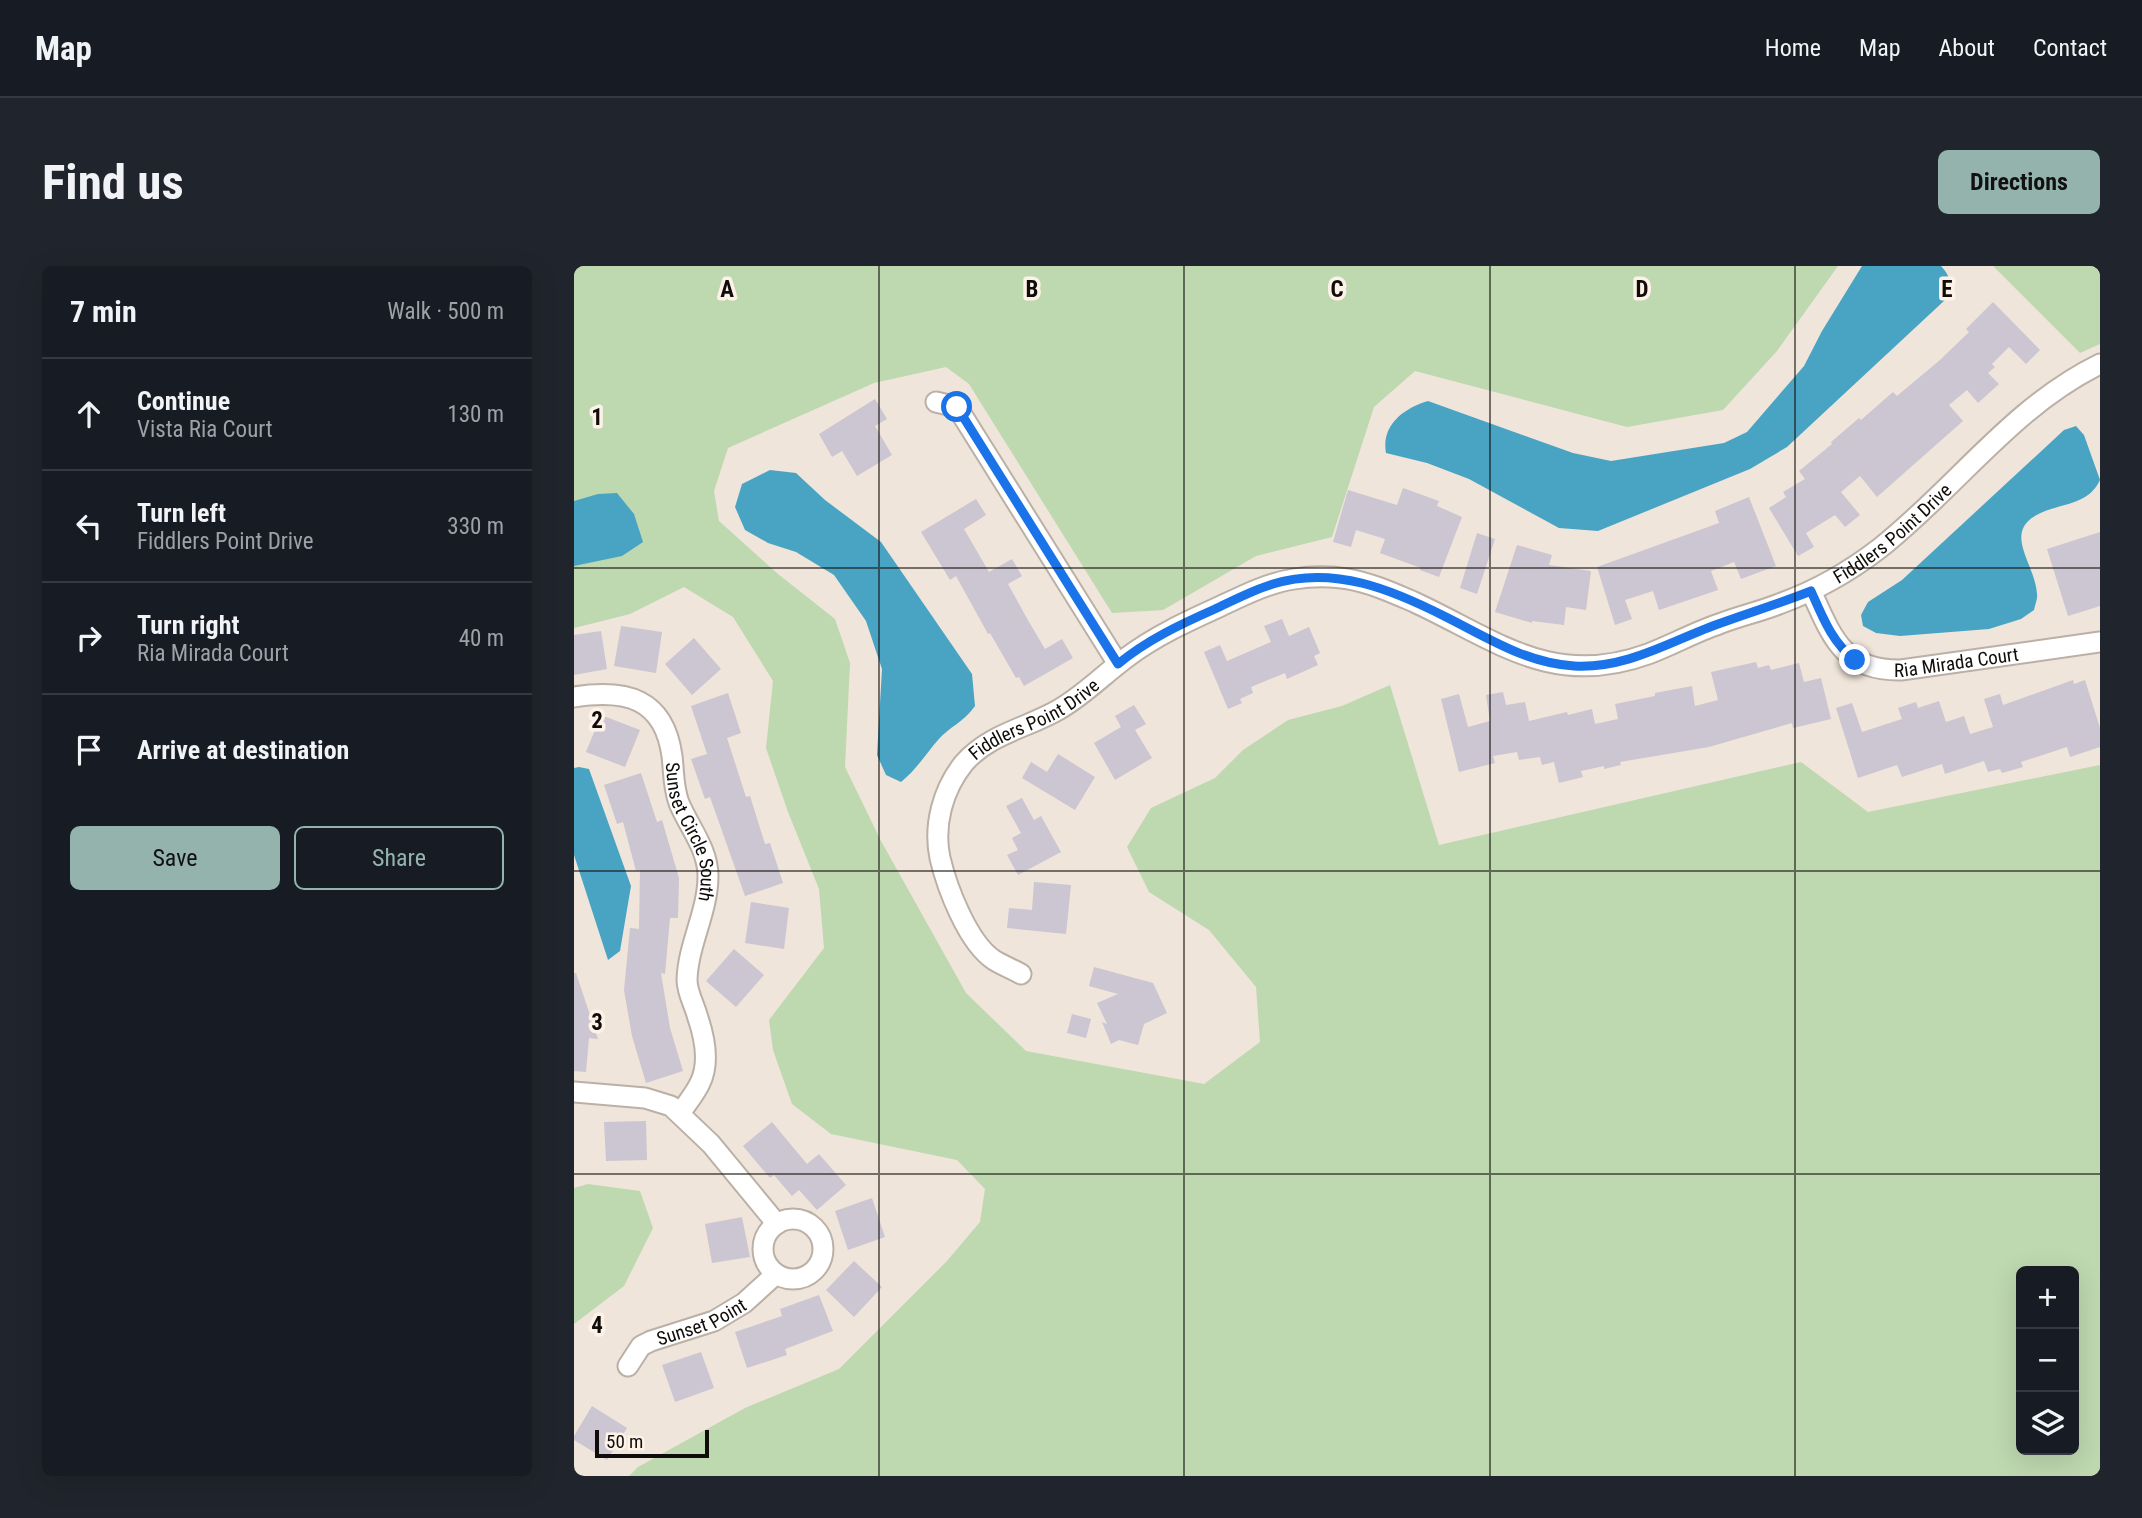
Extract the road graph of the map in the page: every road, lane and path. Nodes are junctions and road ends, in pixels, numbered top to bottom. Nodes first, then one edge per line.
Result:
1 (2100, 364) edge
2 (936, 402) dead end
3 (1811, 591) junction
4 (2100, 642) edge
5 (1118, 664) junction
6 (574, 697) edge
7 (1021, 974) dead end
8 (574, 1092) edge
9 (680, 1114) junction
10 (776, 1224) junction
11 (776, 1274) junction
12 (628, 1366) dead end

1 - 3 street, Fiddlers Point Drive
2 - 5 street
3 - 4 street, Ria Mirada Court
3 - 5 street, Fiddlers Point Drive
5 - 7 street, Fiddlers Point Drive
6 - 9 street, Sunset Circle South
8 - 9 street
9 - 10 street
10 - 11 street
10 - 11 street
11 - 12 street, Sunset Point

